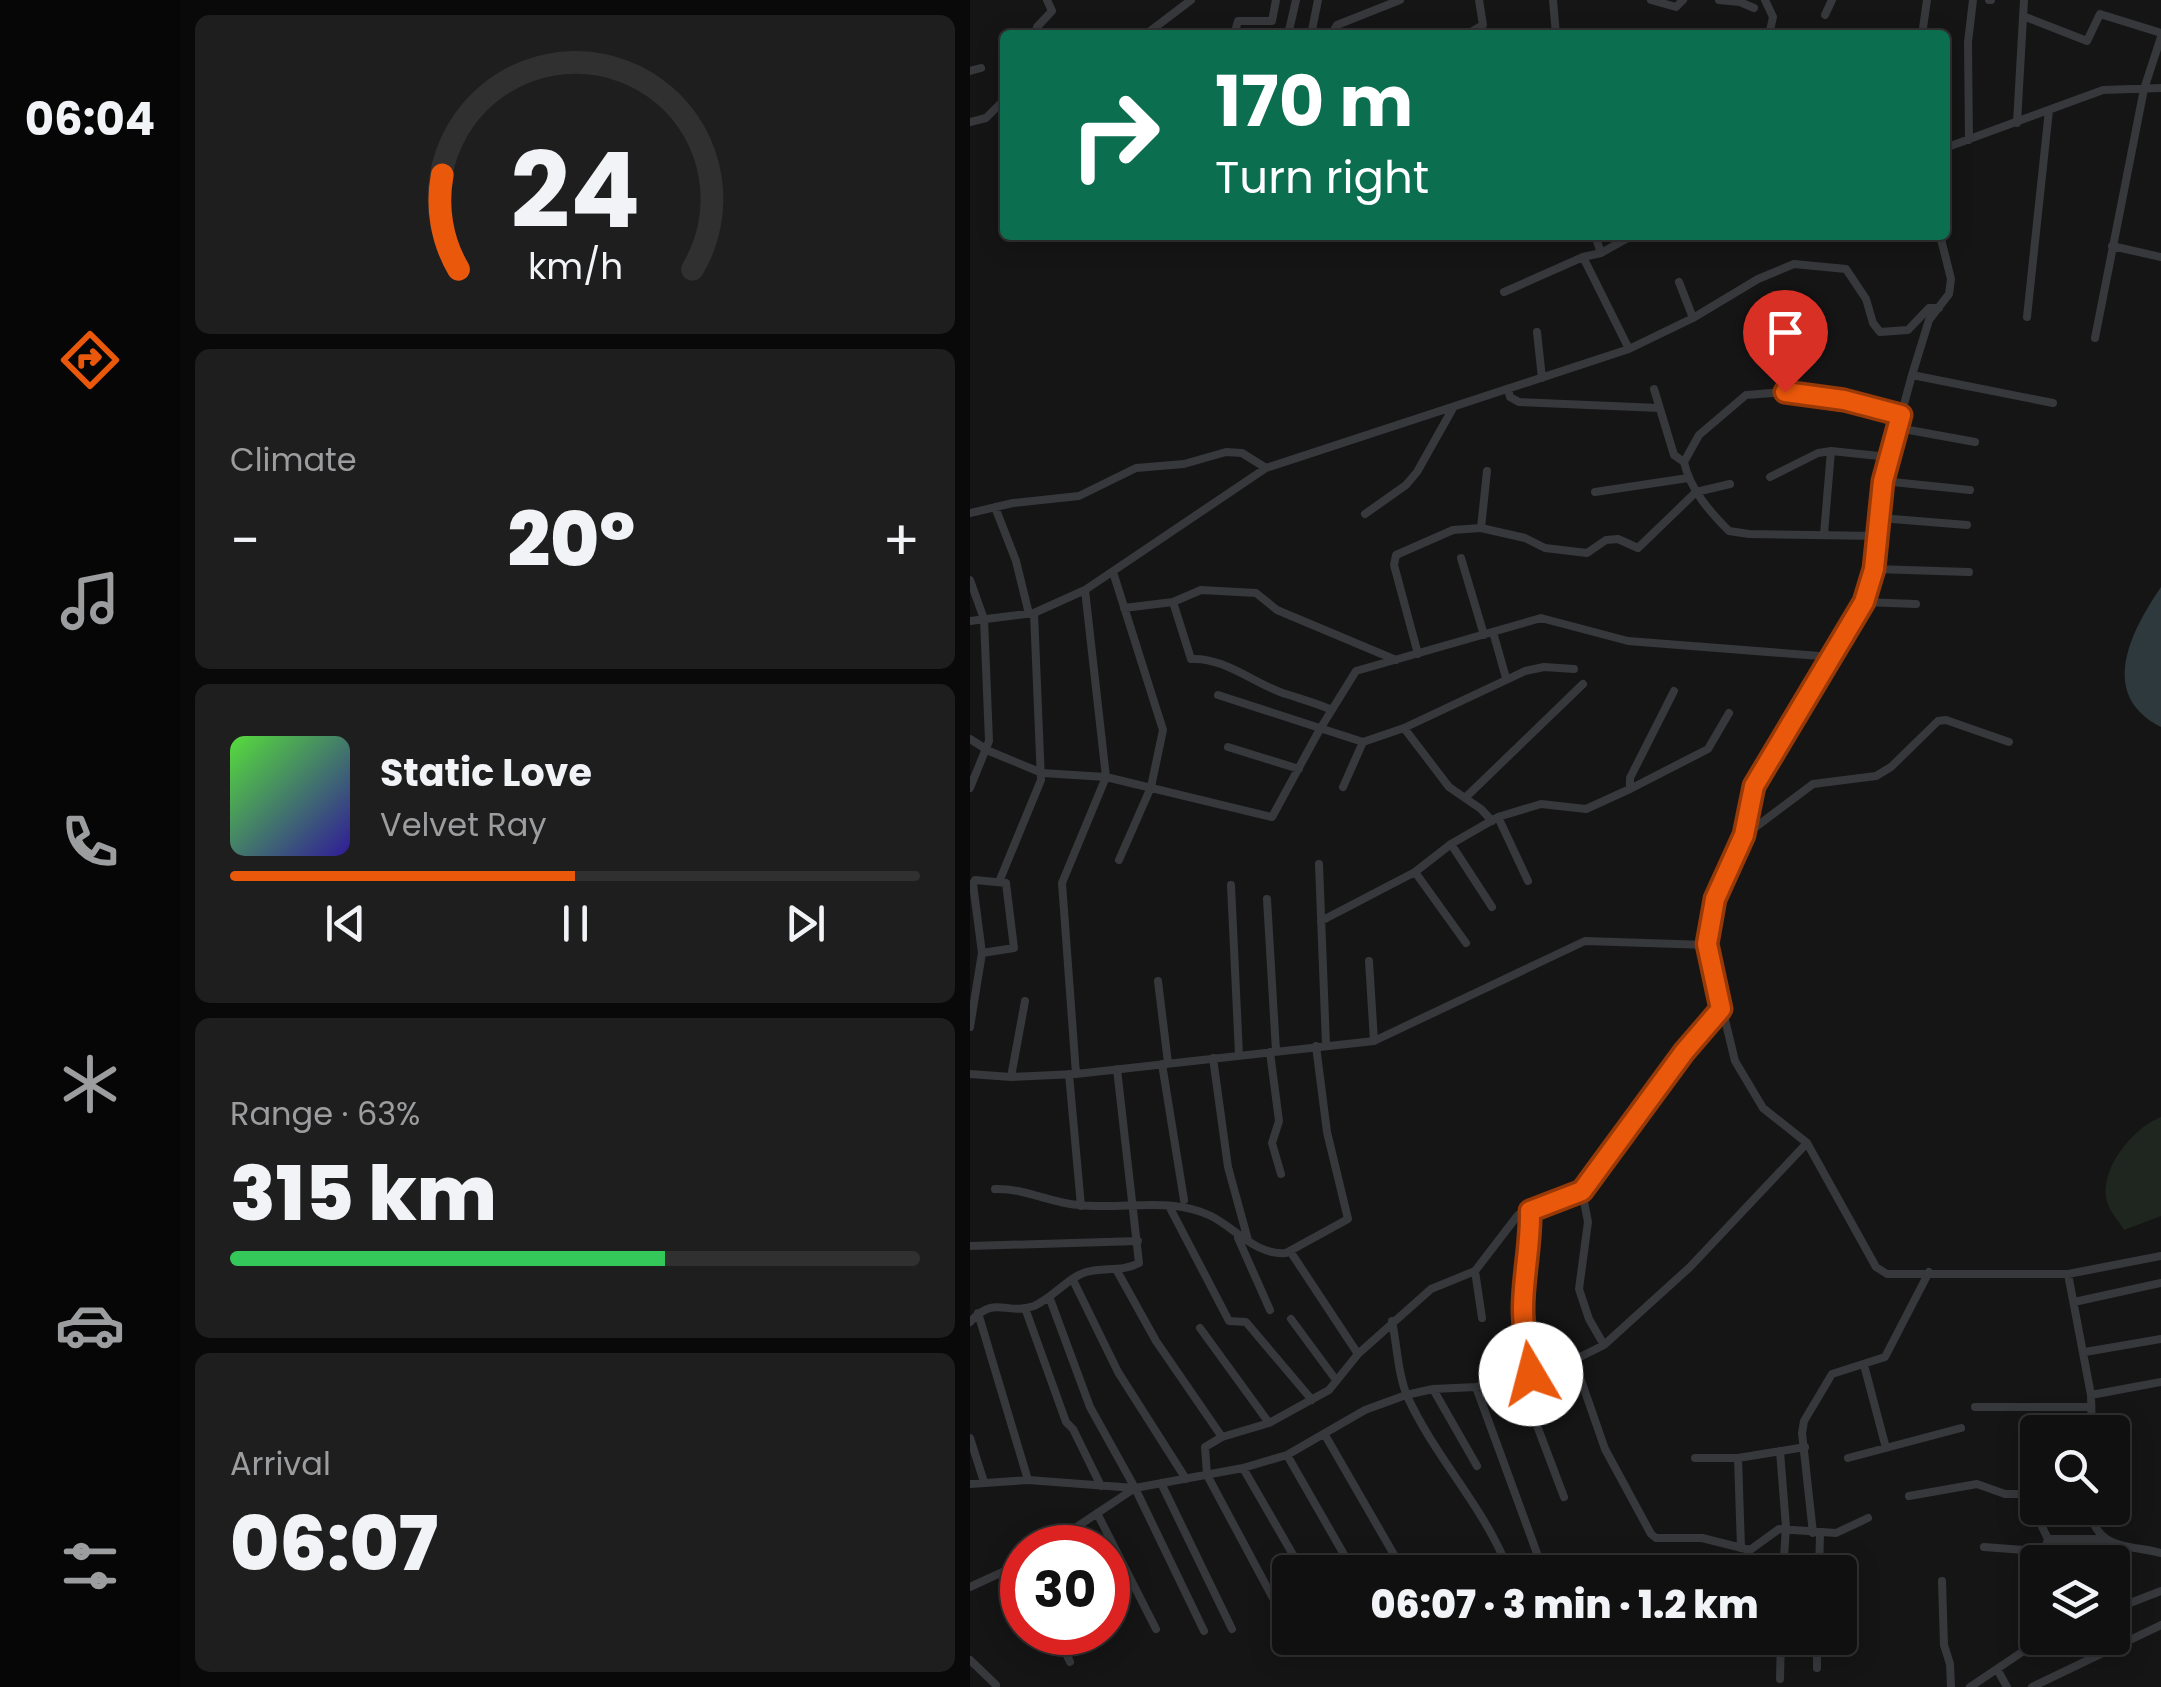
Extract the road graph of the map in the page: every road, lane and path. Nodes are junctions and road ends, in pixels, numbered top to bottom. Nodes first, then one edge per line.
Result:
1 (1047, 0) edge
2 (1191, 0) edge
3 (1276, 0) edge
4 (1296, 0) edge
5 (1318, 0) edge
6 (1370, 0) edge
7 (1400, 0) edge
8 (1479, 0) edge
9 (1553, 0) edge
10 (1651, 0) edge
11 (1683, 0) edge
12 (1718, 0) edge
13 (1765, 0) edge
14 (1832, 0) edge
15 (1927, 0) edge
16 (1974, 0) edge
17 (2024, 0) edge
18 (1754, 8) dead end
19 (1368, 12) junction
20 (1825, 15) dead end
21 (2022, 16) junction
22 (1036, 30) edge
23 (1152, 30) edge
24 (1235, 30) edge
25 (1289, 30) edge
26 (1312, 30) edge
27 (1334, 30) edge
28 (1474, 30) edge
29 (1556, 30) edge
30 (1770, 30) edge
31 (1923, 30) edge
32 (2161, 35) edge
33 (981, 68) dead end
34 (970, 71) edge
35 (2144, 88) junction
36 (2161, 88) edge
37 (1000, 104) edge
38 (2049, 110) junction
39 (970, 122) edge
40 (2017, 124) junction
41 (1969, 140) junction
42 (1950, 146) edge
43 (1596, 240) edge
44 (1624, 240) edge
45 (1941, 240) edge
46 (2112, 246) junction
47 (1601, 253) junction
48 (1582, 257) junction
49 (2161, 257) edge
50 (1679, 282) dead end
51 (1504, 292) dead end
52 (1939, 308) junction
53 (2027, 317) dead end
54 (1692, 318) junction
55 (1537, 332) dead end
56 (2095, 338) dead end
57 (1629, 350) junction
58 (1912, 375) junction
59 (1542, 378) junction
60 (1508, 389) junction
61 (1654, 389) dead end
62 (2053, 403) dead end
63 (1454, 406) junction
64 (1658, 408) junction
65 (1901, 415) junction
66 (1898, 428) junction
67 (1975, 442) dead end
68 (1831, 451) junction
69 (1889, 457) junction
70 (1684, 462) junction
71 (1266, 468) junction
72 (1486, 471) dead end
73 (1770, 477) dead end
74 (1688, 478) junction
75 (1883, 481) junction
76 (1730, 484) dead end
77 (1970, 490) dead end
78 (1595, 492) dead end
79 (1696, 492) junction
80 (995, 507) junction
81 (970, 513) edge
82 (1365, 514) dead end
83 (1880, 518) junction
84 (1967, 525) dead end
85 (1480, 528) junction
86 (1824, 534) junction
87 (1879, 536) junction
88 (1460, 558) dead end
89 (1874, 569) junction
90 (1113, 572) junction
91 (1969, 572) dead end
92 (970, 580) edge
93 (1084, 590) junction
94 (1173, 602) junction
95 (1864, 602) junction
96 (1916, 604) dead end
97 (1124, 608) junction
98 (1031, 614) junction
99 (984, 619) junction
100 (970, 620) edge
101 (1489, 634) junction
102 (1418, 654) junction
103 (1833, 658) junction
104 (1396, 660) junction
105 (1574, 669) dead end
106 (1506, 678) junction
107 (1583, 684) dead end
108 (1674, 691) dead end
109 (1218, 694) dead end
110 (1332, 710) junction
111 (1729, 713) dead end
112 (1404, 728) junction
113 (1320, 729) junction
114 (970, 739) edge
115 (1363, 742) junction
116 (2008, 742) dead end
117 (1228, 747) dead end
118 (986, 748) junction
119 (1299, 769) junction
120 (1042, 773) junction
121 (1106, 777) junction
122 (1152, 786) junction
123 (1343, 787) dead end
124 (970, 788) edge
125 (1630, 789) junction
126 (1464, 798) junction
127 (1495, 819) junction
128 (1744, 835) junction
129 (1451, 844) junction
130 (1119, 860) dead end
131 (1320, 864) dead end
132 (1415, 872) junction
133 (1528, 881) dead end
134 (999, 882) junction
135 (1231, 885) dead end
136 (1267, 899) dead end
137 (1492, 908) dead end
138 (1322, 921) junction
139 (1466, 943) dead end
140 (1707, 944) junction
141 (982, 954) junction
142 (970, 957) edge
143 (1369, 961) dead end
144 (1158, 981) dead end
145 (1024, 1001) dead end
146 (1721, 1009) junction
147 (970, 1027) edge
148 (1374, 1041) junction
149 (1321, 1046) junction
150 (1273, 1051) junction
151 (1240, 1055) junction
152 (1213, 1058) junction
153 (1165, 1064) junction
154 (1117, 1069) junction
155 (970, 1074) edge
156 (1073, 1074) junction
157 (1012, 1077) junction
158 (1807, 1143) junction
159 (1281, 1174) dead end
160 (996, 1189) dead end
161 (1582, 1191) junction
162 (1184, 1200) dead end
163 (1134, 1205) junction
164 (1080, 1206) junction
165 (1170, 1206) junction
166 (1530, 1211) junction
167 (1243, 1239) junction
168 (1138, 1241) junction
169 (970, 1246) edge
170 (1290, 1250) junction
171 (2161, 1256) edge
172 (1116, 1269) junction
173 (1476, 1271) junction
174 (1929, 1272) junction
175 (2068, 1274) junction
176 (1072, 1280) junction
177 (2161, 1283) edge
178 (1050, 1299) junction
179 (2074, 1302) junction
180 (1025, 1308) junction
181 (1270, 1310) dead end
182 (978, 1313) junction
183 (1482, 1318) dead end
184 (1290, 1319) dead end
185 (970, 1322) edge
186 (1392, 1322) junction
187 (1200, 1328) dead end
188 (2161, 1339) edge
189 (1604, 1345) junction
190 (2085, 1352) junction
191 (1358, 1354) junction
192 (1574, 1360) junction
193 (1864, 1365) junction
194 (1531, 1374) junction
195 (1520, 1378) junction
196 (1336, 1380) junction
197 (2161, 1382) edge
198 (1476, 1387) junction
199 (1433, 1389) junction
200 (1406, 1395) junction
201 (2091, 1395) junction
202 (1312, 1400) junction
203 (1975, 1407) dead end
204 (2091, 1407) junction
205 (2091, 1415) edge
206 (1268, 1423) junction
207 (1961, 1428) dead end
208 (1325, 1435) junction
209 (1222, 1437) junction
210 (970, 1438) edge
211 (1805, 1447) junction
212 (1886, 1448) junction
213 (1780, 1452) junction
214 (1287, 1455) junction
215 (1695, 1458) dead end
216 (1738, 1458) junction
217 (1848, 1458) dead end
218 (1477, 1466) dead end
219 (1243, 1468) junction
220 (1207, 1475) junction
221 (1186, 1479) junction
222 (1028, 1480) junction
223 (984, 1482) junction
224 (970, 1484) edge
225 (1161, 1484) junction
226 (1101, 1486) junction
227 (1134, 1488) junction
228 (2020, 1494) edge
229 (1909, 1496) dead end
230 (1564, 1497) dead end
231 (1097, 1513) junction
232 (1868, 1518) dead end
233 (1079, 1525) edge
234 (2042, 1525) edge
235 (2092, 1525) edge
236 (1786, 1528) junction
237 (1817, 1533) junction
238 (2048, 1538) junction
239 (2103, 1540) junction
240 (2045, 1545) edge
241 (1984, 1546) dead end
242 (1741, 1548) junction
243 (2020, 1549) edge
244 (2161, 1554) edge
245 (1293, 1555) edge
246 (1344, 1555) edge
247 (1394, 1555) edge
248 (1502, 1555) edge
249 (1537, 1555) edge
250 (1784, 1555) edge
251 (1818, 1555) edge
252 (1000, 1574) edge
253 (1942, 1581) dead end
254 (970, 1587) edge
255 (2161, 1591) edge
256 (1272, 1596) edge
257 (2130, 1603) edge
258 (2161, 1625) edge
259 (1232, 1628) dead end
260 (1156, 1629) dead end
261 (1204, 1631) dead end
262 (2020, 1654) edge
263 (1067, 1655) edge
264 (1781, 1655) edge
265 (1817, 1655) edge
266 (970, 1660) edge
267 (1070, 1662) dead end
268 (1816, 1668) dead end
269 (1997, 1669) junction
270 (1780, 1678) dead end
271 (996, 1686) edge
272 (1952, 1687) edge
273 (1970, 1687) edge
274 (2007, 1687) edge
275 (2032, 1687) edge

1 - 22 street
2 - 23 street
3 - 24 street
4 - 25 street
5 - 26 street
6 - 19 street
7 - 19 street
8 - 28 street
9 - 29 street
10 - 11 street
12 - 18 street
13 - 30 street
14 - 20 street
15 - 31 street
16 - 41 street
17 - 21 street
19 - 27 street
21 - 32 street
21 - 40 street
32 - 35 street
33 - 34 street
35 - 36 street
35 - 38 street
35 - 46 street
37 - 39 street
38 - 40 street
38 - 53 street
40 - 41 street
41 - 42 street
43 - 47 street
44 - 47 street
45 - 52 street
46 - 49 street
46 - 56 street
47 - 48 street
48 - 51 street
48 - 57 street
50 - 54 street
52 - 54 street
52 - 58 street
54 - 57 street
55 - 59 street
57 - 59 street
58 - 62 street
58 - 65 street
59 - 60 street
60 - 63 street
60 - 64 street
61 - 64 street
63 - 71 street
63 - 82 street
64 - 70 street
65 - 66 street
65 - 70 street
66 - 67 street
66 - 69 street
68 - 69 street
68 - 73 street
68 - 86 street
69 - 75 street
70 - 74 street
71 - 80 street
71 - 90 street
72 - 85 street
74 - 78 street
74 - 79 street
75 - 77 street
75 - 83 street
76 - 79 street
79 - 85 street
79 - 86 street
80 - 81 street
80 - 98 street
83 - 84 street
83 - 87 street
85 - 102 street
86 - 87 street
87 - 89 street
88 - 101 street
89 - 91 street
89 - 95 street
90 - 93 street
90 - 97 street
92 - 99 street
93 - 98 street
93 - 121 street
94 - 97 street
94 - 104 street
94 - 110 street
95 - 96 street
95 - 103 street
97 - 122 street
98 - 99 street
98 - 120 street
99 - 100 street
99 - 118 street
101 - 102 street
101 - 103 street
101 - 106 street
102 - 104 street
103 - 128 street
104 - 110 street
105 - 106 street
106 - 112 street
107 - 126 street
108 - 125 street
109 - 113 street
110 - 113 street
111 - 125 street
112 - 115 street
112 - 126 street
113 - 115 street
113 - 119 street
114 - 118 street
115 - 123 street
116 - 128 street
117 - 119 street
118 - 120 street
118 - 124 street
119 - 122 street
120 - 121 street
120 - 134 street
121 - 122 street
121 - 156 street
122 - 130 street
125 - 127 street
126 - 127 street
127 - 129 street
127 - 133 street
128 - 140 street
129 - 132 street
129 - 137 street
131 - 138 street
132 - 138 street
132 - 139 street
134 - 141 street
134 - 141 street
135 - 151 street
136 - 150 street
138 - 149 street
140 - 146 street
140 - 148 street
141 - 142 street
141 - 147 street
143 - 148 street
144 - 153 street
145 - 157 street
146 - 158 street
146 - 161 street
148 - 149 street
149 - 150 street
149 - 170 street
150 - 151 street
150 - 159 street
151 - 152 street
152 - 153 street
152 - 167 street
153 - 154 street
153 - 162 street
154 - 156 street
154 - 163 street
155 - 157 street
156 - 157 street
156 - 164 street
158 - 174 street
158 - 189 street
160 - 164 street
161 - 166 street
161 - 189 street
163 - 164 street
163 - 165 street
163 - 168 street
165 - 167 street
165 - 202 street
166 - 173 street
166 - 194 street
167 - 170 street
167 - 181 street
168 - 169 street
168 - 172 street
170 - 191 street
171 - 175 street
172 - 176 street
172 - 209 street
173 - 183 street
173 - 186 street
174 - 175 street
174 - 193 street
175 - 179 street
176 - 178 street
176 - 221 street
177 - 179 street
178 - 180 street
178 - 227 street
179 - 190 street
180 - 182 street
180 - 226 street
182 - 185 street
182 - 222 street
184 - 196 street
186 - 191 street
186 - 200 street
187 - 206 street
188 - 190 street
189 - 192 street
190 - 201 street
191 - 196 street
192 - 194 street
192 - 242 street
193 - 211 street
193 - 212 street
194 - 195 street
195 - 198 street
195 - 230 street
196 - 202 street
197 - 201 street
198 - 199 street
198 - 249 street
199 - 200 street
199 - 218 street
200 - 208 street
200 - 248 street
201 - 204 street
202 - 206 street
203 - 204 street
204 - 205 street
206 - 209 street
207 - 212 street
208 - 214 street
208 - 247 street
209 - 220 street
210 - 223 street
211 - 213 street
211 - 237 street
212 - 217 street
213 - 216 street
213 - 236 street
214 - 219 street
214 - 246 street
215 - 216 street
216 - 242 street
219 - 220 street
219 - 245 street
220 - 221 street
220 - 256 street
221 - 225 street
222 - 223 street
222 - 226 street
223 - 224 street
225 - 227 street
225 - 259 street
226 - 227 street
227 - 231 street
227 - 261 street
228 - 229 street
231 - 233 street
231 - 260 street
232 - 237 street
234 - 238 street
235 - 239 street
236 - 237 street
236 - 242 street
236 - 250 street
237 - 251 street
238 - 239 street
238 - 240 street
239 - 244 street
241 - 243 street
252 - 254 street
253 - 272 street
255 - 257 street
258 - 275 street
262 - 269 street
263 - 267 street
264 - 270 street
265 - 268 street
266 - 271 street
269 - 273 street
269 - 274 street

